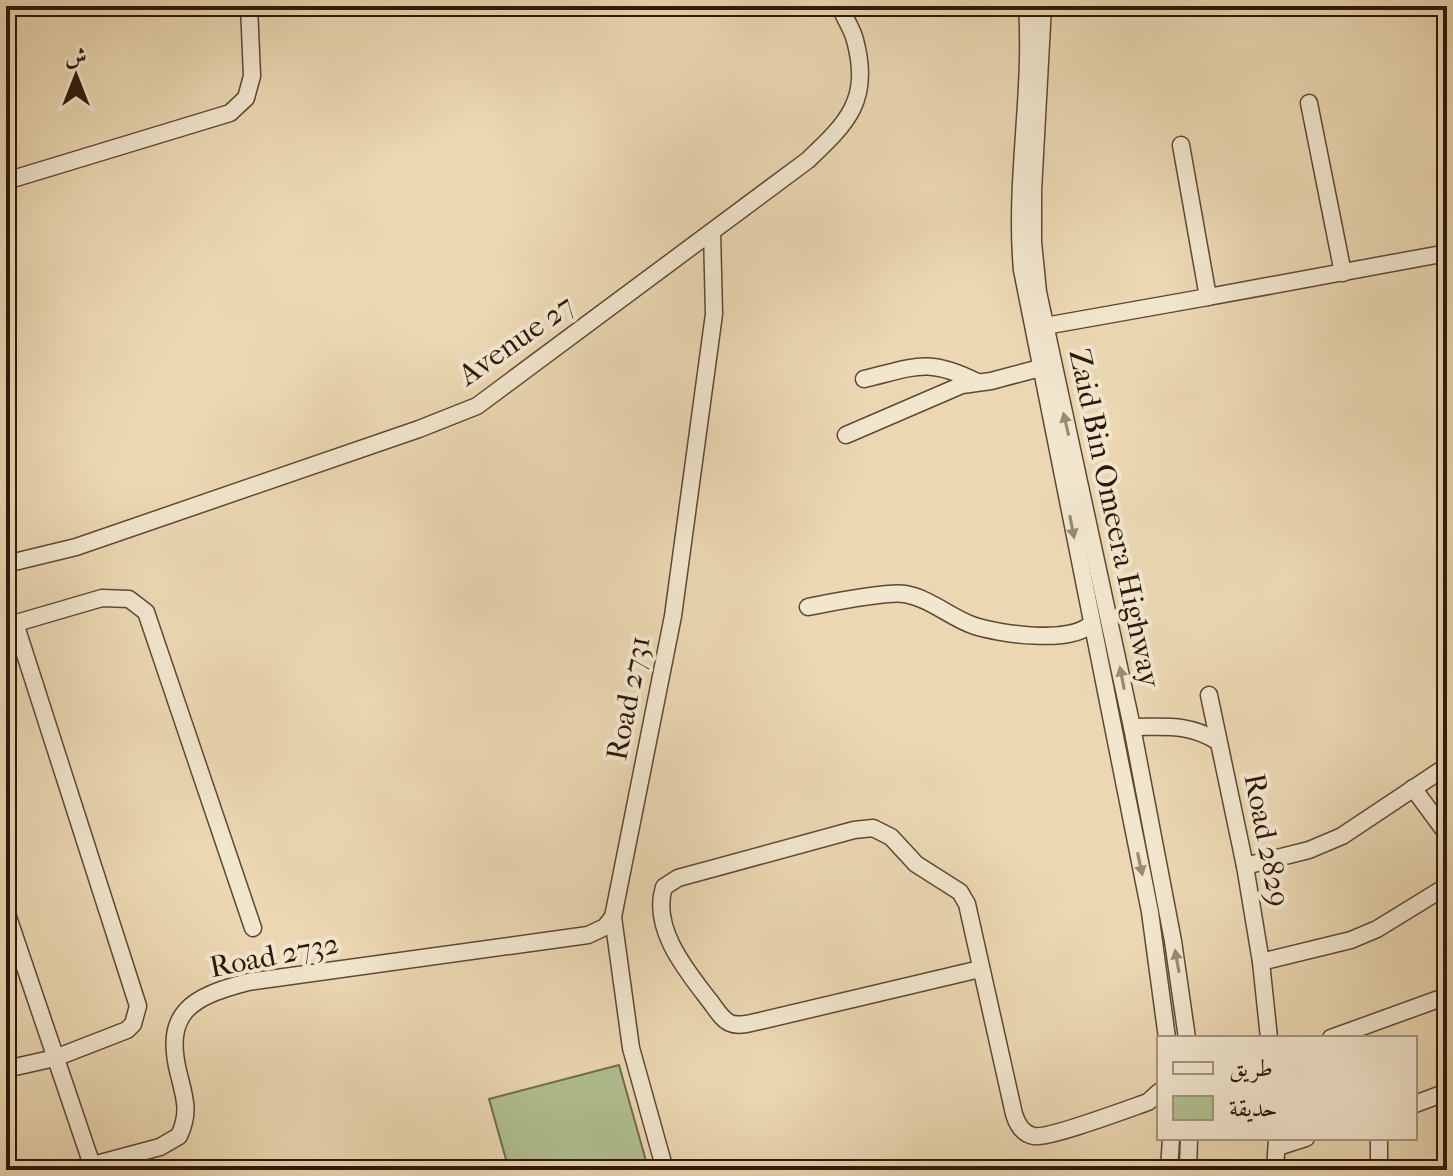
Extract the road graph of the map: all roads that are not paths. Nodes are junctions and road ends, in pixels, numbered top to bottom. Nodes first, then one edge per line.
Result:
1 (249, 6) edge
2 (840, 6) edge
3 (1027, 6) edge
4 (1043, 6) edge
5 (1309, 103) dead end
6 (1181, 145) dead end
7 (6, 181) edge
8 (712, 232) junction
9 (1447, 253) edge
10 (1343, 273) junction
11 (1208, 297) junction
12 (1045, 326) junction
13 (1040, 368) junction
14 (864, 379) dead end
15 (977, 382) junction
16 (846, 435) dead end
17 (6, 564) edge
18 (808, 607) dead end
19 (10, 624) edge
20 (1112, 626) junction
21 (1093, 631) junction
22 (1209, 695) dead end
23 (1132, 727) junction
24 (1217, 741) junction
25 (1447, 766) edge
26 (1122, 775) junction
27 (1413, 788) junction
28 (1151, 829) junction
29 (1447, 834) edge
30 (1245, 866) junction
31 (1447, 886) edge
32 (6, 911) edge
33 (613, 917) junction
34 (253, 928) dead end
35 (1261, 962) junction
36 (980, 969) junction
37 (1447, 996) edge
38 (1167, 1036) edge
39 (1187, 1036) edge
40 (1269, 1036) edge
41 (1337, 1036) edge
42 (55, 1058) junction
43 (6, 1069) edge
44 (1447, 1092) edge
45 (1155, 1100) edge
46 (1417, 1103) edge
47 (1171, 1140) edge
48 (1189, 1140) edge
49 (1379, 1140) edge
50 (1277, 1142) edge
51 (92, 1165) junction
52 (74, 1170) edge
53 (665, 1170) edge
54 (1169, 1170) edge
55 (1188, 1170) edge
56 (1275, 1170) edge
57 (1379, 1170) edge

1 - 7 street
2 - 8 street, Avenue 27
3 - 13 street, Zaid Bin Omeera Highway
4 - 12 street, Zaid Bin Omeera Highway
5 - 10 street
6 - 11 street
8 - 17 street, Avenue 27
8 - 33 street, Road 2731
9 - 10 street
10 - 11 street
11 - 12 street
20 -> 12 street, Zaid Bin Omeera Highway
13 - 15 street
13 -> 21 street, Zaid Bin Omeera Highway
14 - 15 street
15 - 16 street
18 - 21 street
19 - 34 street
19 - 42 street
20 - 21 street
23 -> 20 street, Zaid Bin Omeera Highway
21 - 26 street, Zaid Bin Omeera Highway
22 - 24 street
23 - 24 street, Road 2829
23 - 28 street, Zaid Bin Omeera Highway
24 - 30 street, Road 2829
25 - 27 street
26 - 28 street
26 -> 38 street, Zaid Bin Omeera Highway
27 - 29 street
27 - 30 street
39 -> 28 street, Zaid Bin Omeera Highway
30 - 35 street, Road 2829
31 - 35 street
32 - 42 street
33 - 51 street, Road 2732
33 - 53 street, Road 2731
35 - 40 street, Road 2829
36 - 36 street
36 - 45 street
37 - 41 street
42 - 43 street
42 - 51 street
44 - 46 street
47 - 54 street
48 - 55 street
49 - 57 street
50 - 56 street
51 - 52 street, Road 2732

